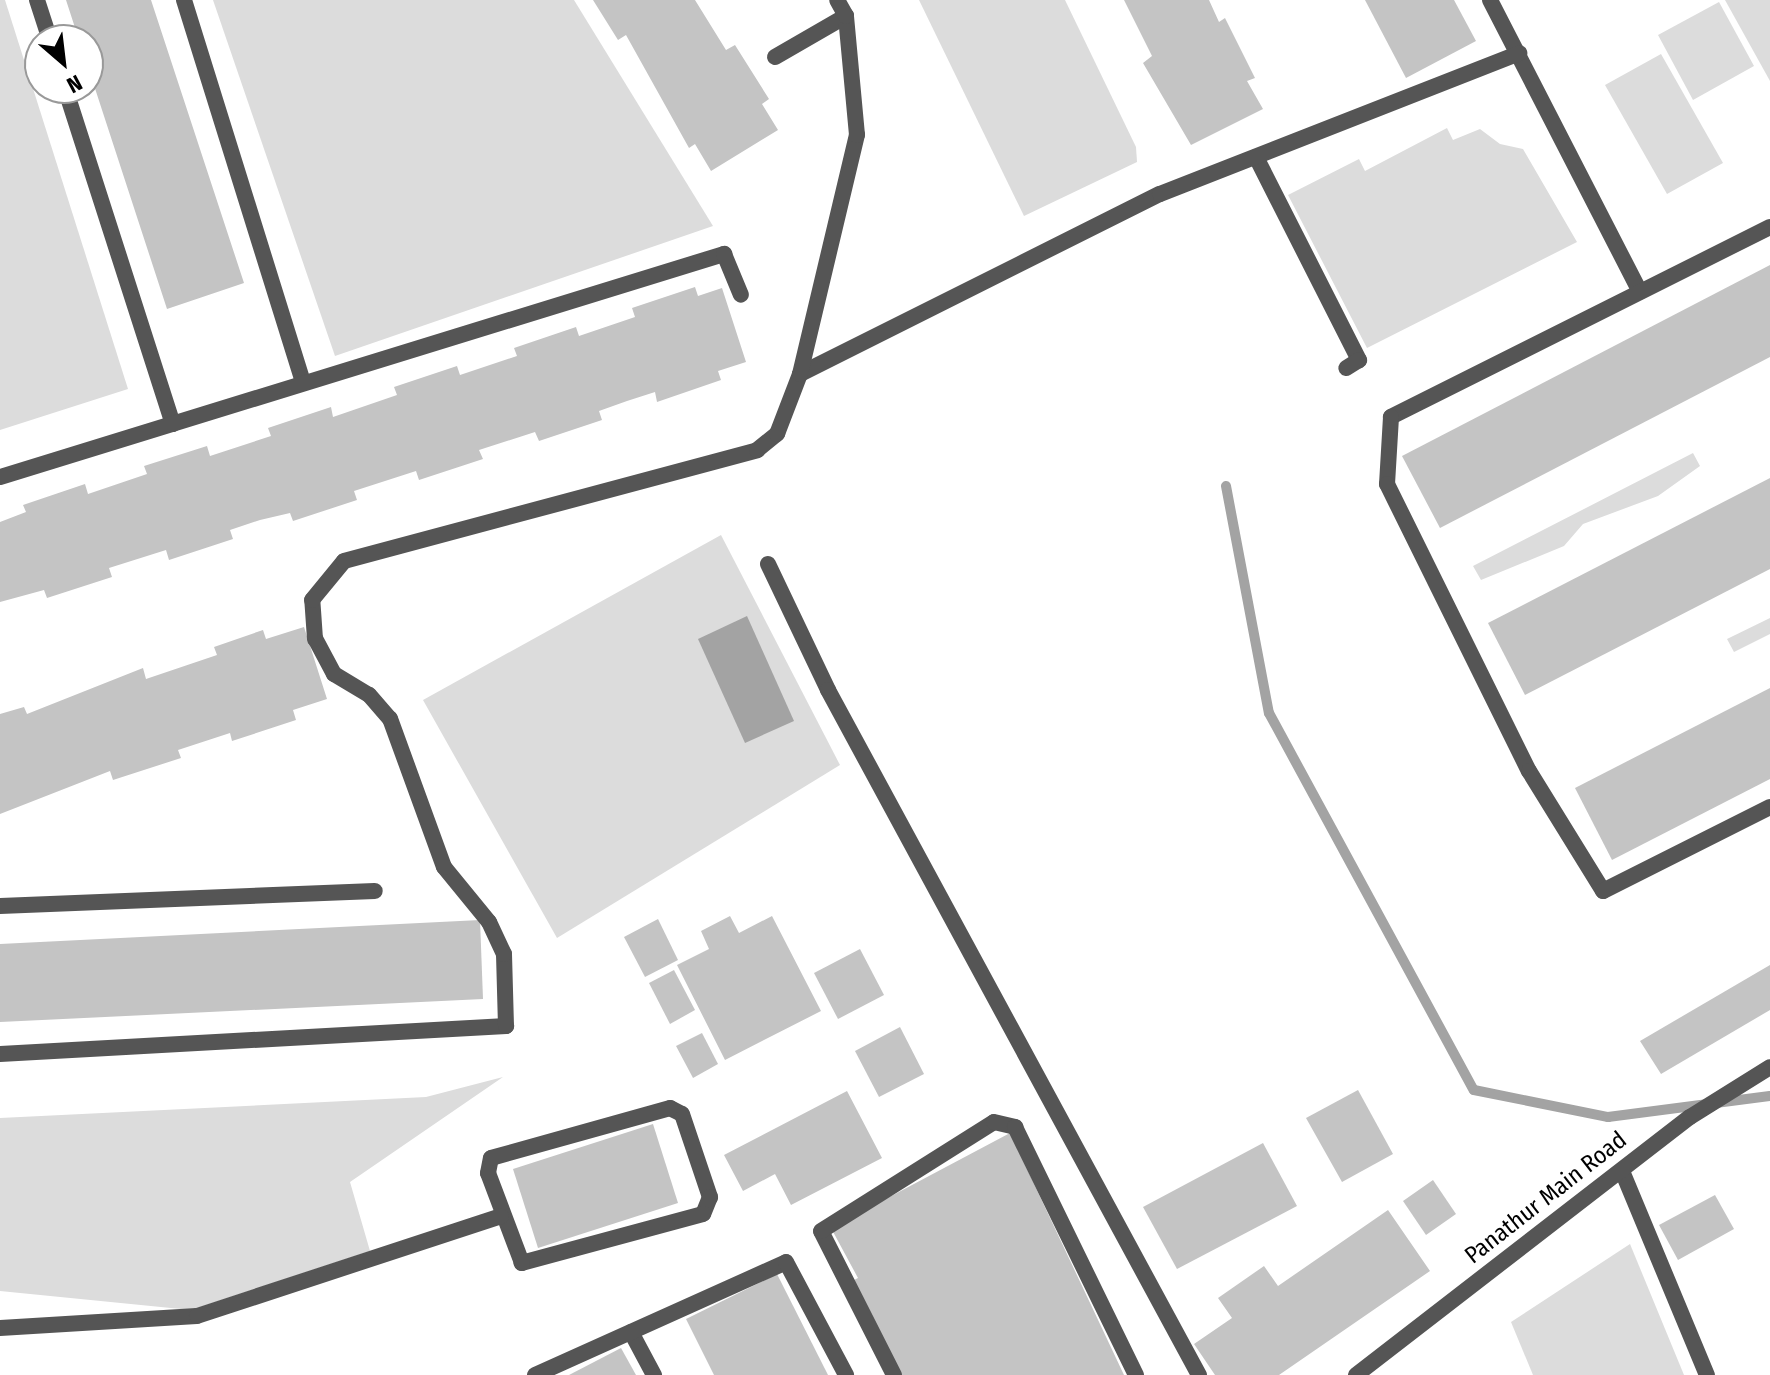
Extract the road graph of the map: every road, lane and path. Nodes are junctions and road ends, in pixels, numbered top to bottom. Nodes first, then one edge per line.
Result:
1 (37, 0) edge
2 (184, 0) edge
3 (837, 0) edge
4 (1490, 0) edge
5 (846, 16) junction
6 (45, 24) edge
7 (1519, 53) junction
8 (775, 57) dead end
9 (70, 104) edge
10 (1256, 157) junction
11 (1770, 227) edge
12 (1640, 292) junction
13 (741, 295) dead end
14 (1346, 368) dead end
15 (800, 374) junction
16 (303, 383) junction
17 (173, 424) junction
18 (0, 477) edge
19 (768, 564) dead end
20 (1770, 807) edge
21 (375, 891) dead end
22 (0, 906) edge
23 (0, 1054) edge
24 (1770, 1067) edge
25 (1622, 1171) junction
26 (501, 1216) junction
27 (0, 1328) edge
28 (631, 1332) junction
29 (535, 1375) edge
30 (654, 1375) edge
31 (846, 1375) edge
32 (894, 1375) edge
33 (1136, 1375) edge
34 (1199, 1375) edge
35 (1356, 1375) edge
36 (1707, 1375) edge

1 - 6 street
2 - 16 street
3 - 5 street
4 - 7 street
5 - 8 street
5 - 15 street
7 - 10 street
7 - 12 street
9 - 17 street
10 - 14 street
10 - 15 street
11 - 12 street
12 - 20 street
13 - 16 street
15 - 23 street
16 - 17 street
17 - 18 street
19 - 34 street
21 - 22 street
24 - 25 street, Panathur Main Road
25 - 35 street, Panathur Main Road
25 - 36 street
26 - 26 street
26 - 27 street
28 - 29 street
28 - 30 street
28 - 31 street
32 - 33 street

